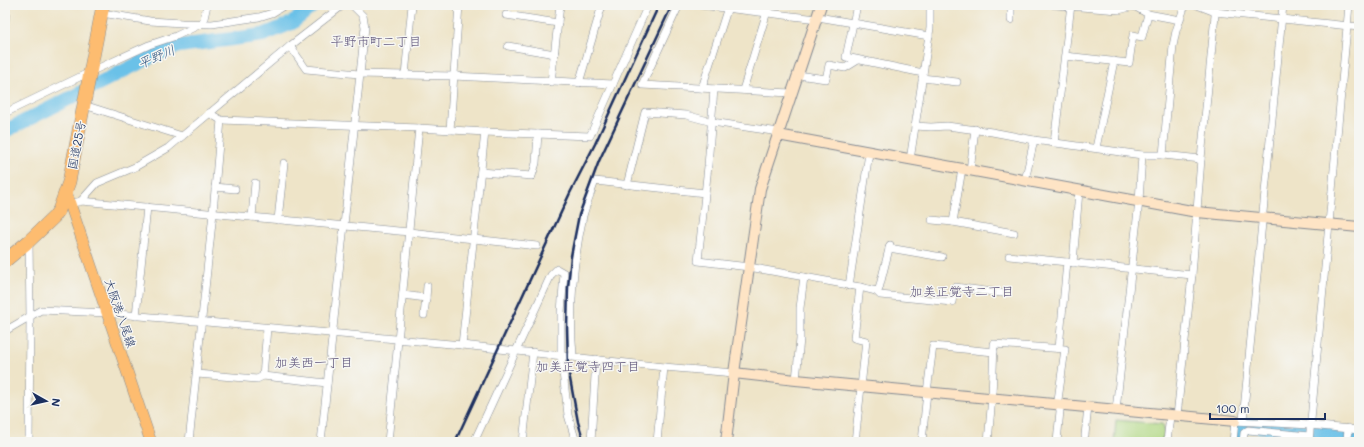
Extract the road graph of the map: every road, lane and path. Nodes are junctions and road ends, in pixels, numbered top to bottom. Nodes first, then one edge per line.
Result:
1 (6, 5) edge
2 (207, 5) edge
3 (284, 5) edge
4 (343, 5) edge
5 (352, 5) edge
6 (412, 5) edge
7 (459, 5) edge
8 (560, 5) edge
9 (602, 5) edge
10 (648, 5) edge
11 (679, 5) edge
12 (700, 5) edge
13 (769, 5) edge
14 (821, 5) edge
15 (857, 5) edge
16 (930, 5) edge
17 (1011, 5) edge
18 (1055, 5) edge
19 (1134, 5) edge
20 (1185, 5) edge
21 (1197, 5) edge
22 (1283, 5) edge
23 (1350, 5) edge
24 (1071, 6) edge
25 (728, 7) edge
26 (103, 9) edge
27 (1215, 9) edge
28 (766, 14) junction
29 (1148, 14) junction
30 (506, 15) dead end
31 (817, 18) junction
32 (1281, 19) junction
33 (1011, 20) dead end
34 (1180, 20) junction
35 (5, 23) edge
36 (203, 23) junction
37 (558, 23) junction
38 (854, 23) junction
39 (1348, 26) junction
40 (1359, 27) edge
41 (929, 36) junction
42 (290, 46) junction
43 (508, 46) dead end
44 (555, 54) junction
45 (1065, 56) junction
46 (858, 60) junction
47 (1114, 61) junction
48 (90, 72) junction
49 (359, 74) junction
50 (405, 75) junction
51 (798, 75) junction
52 (923, 75) junction
53 (453, 76) junction
54 (552, 82) junction
55 (958, 82) dead end
56 (579, 83) junction
57 (613, 84) junction
58 (702, 88) junction
59 (714, 89) junction
60 (743, 90) junction
61 (792, 93) junction
62 (84, 105) junction
63 (5, 113) edge
64 (209, 113) junction
65 (221, 120) junction
66 (712, 122) junction
67 (354, 126) junction
68 (915, 126) junction
69 (419, 128) junction
70 (975, 129) junction
71 (450, 130) junction
72 (484, 132) junction
73 (538, 134) junction
74 (778, 134) junction
75 (182, 136) junction
76 (1034, 140) junction
77 (1054, 143) junction
78 (1096, 148) junction
79 (869, 153) junction
80 (1142, 155) junction
81 (1163, 155) junction
82 (1201, 159) junction
83 (910, 160) junction
84 (284, 163) dead end
85 (966, 170) junction
86 (481, 172) junction
87 (1025, 181) junction
88 (255, 183) dead end
89 (627, 185) junction
90 (215, 187) junction
91 (234, 189) dead end
92 (1079, 191) junction
93 (705, 193) junction
94 (68, 198) junction
95 (81, 201) junction
96 (1139, 201) junction
97 (147, 207) junction
98 (1197, 212) junction
99 (213, 213) junction
100 (252, 217) junction
101 (1263, 218) junction
102 (278, 220) junction
103 (932, 220) dead end
104 (953, 222) junction
105 (1328, 224) junction
106 (344, 226) junction
107 (1359, 227) edge
108 (409, 232) junction
109 (1014, 233) dead end
110 (474, 239) junction
111 (28, 242) junction
112 (537, 246) dead end
113 (1009, 256) dead end
114 (942, 257) dead end
115 (5, 261) edge
116 (1070, 262) junction
117 (749, 266) junction
118 (1131, 269) junction
119 (1192, 276) junction
120 (804, 277) junction
121 (427, 286) dead end
122 (849, 286) junction
123 (860, 287) junction
124 (876, 291) junction
125 (1001, 293) dead end
126 (402, 295) junction
127 (426, 298) junction
128 (107, 313) junction
129 (424, 315) dead end
130 (136, 316) junction
131 (30, 317) junction
132 (202, 322) junction
133 (267, 328) junction
134 (5, 331) edge
135 (332, 334) junction
136 (398, 339) junction
137 (462, 345) junction
138 (1059, 348) junction
139 (515, 350) junction
140 (533, 352) junction
141 (994, 352) junction
142 (561, 355) junction
143 (573, 356) junction
144 (596, 359) junction
145 (664, 367) junction
146 (734, 373) junction
147 (197, 374) junction
148 (263, 376) junction
149 (796, 380) junction
150 (327, 383) junction
151 (861, 385) junction
152 (927, 392) junction
153 (992, 398) junction
154 (1060, 404) junction
155 (1088, 407) junction
156 (1116, 410) junction
157 (1173, 416) junction
158 (1239, 421) junction
159 (1253, 426) junction
160 (1267, 427) junction
161 (1359, 430) edge
162 (1309, 433) edge
163 (1085, 435) dead end
164 (29, 442) edge
165 (151, 442) edge
166 (189, 442) edge
167 (321, 442) edge
168 (388, 442) edge
169 (474, 442) edge
170 (523, 442) edge
171 (576, 442) edge
172 (591, 442) edge
173 (657, 442) edge
174 (726, 442) edge
175 (855, 442) edge
176 (922, 442) edge
177 (988, 442) edge
178 (1057, 442) edge
179 (1166, 442) edge
180 (1233, 442) edge
181 (1243, 442) edge

1 - 35 street
2 - 36 street
3 - 36 street
4 - 42 street
5 - 49 street
6 - 50 street
7 - 53 street
8 - 37 street
9 - 56 street
10 - 57 street
11 - 58 street
12 - 25 street
13 - 28 street
14 - 31 street
15 - 38 street
16 - 41 street
17 - 33 street
18 - 24 street
19 - 24 street
19 - 29 street
20 - 34 street
21 - 27 street
22 - 32 street
23 - 39 street
24 - 45 street
25 - 28 street
25 - 58 street
26 - 36 street
26 - 48 highway, 国道25号
27 - 32 street
27 - 82 street
28 - 31 street
28 - 60 street
29 - 34 street
29 - 47 street
30 - 37 street
31 - 38 street
31 - 51 street
32 - 39 street
32 - 101 street
34 - 81 street
36 - 48 street
37 - 44 street
38 - 41 street
38 - 46 street
39 - 40 street
39 - 105 street
41 - 52 street
42 - 49 street
42 - 64 street
43 - 44 street
44 - 54 street
45 - 47 street
45 - 77 street
46 - 51 street
46 - 52 street
47 - 78 street
48 - 62 highway, 国道25号
48 - 63 street
49 - 50 street
49 - 67 street
50 - 53 street
51 - 61 street
52 - 55 street
52 - 68 street
53 - 54 street
53 - 71 street
54 - 56 street
56 - 57 street
57 - 73 street
58 - 59 street
59 - 60 street
59 - 66 street
60 - 61 street
61 - 74 street
62 - 75 street
62 - 94 highway, 国道25号
64 - 65 street
64 - 75 street
65 - 67 street
65 - 90 street
66 - 74 street
66 - 89 street
66 - 93 street
67 - 69 street
67 - 106 street
68 - 70 street
68 - 83 street
69 - 71 street
69 - 108 street
70 - 76 street
70 - 85 street
71 - 72 street
72 - 73 street
72 - 86 street
73 - 86 street
74 - 79 street
74 - 117 street
75 - 95 street
76 - 77 street
76 - 87 street
77 - 78 street
78 - 80 street
79 - 83 street
79 - 122 street
80 - 81 street
80 - 96 street
81 - 82 street
82 - 98 street
83 - 85 street
84 - 102 street
85 - 87 street
85 - 104 street
86 - 110 street
87 - 92 street
88 - 100 street
89 - 93 street
89 - 143 street
90 - 91 street
90 - 99 street
92 - 96 street
92 - 116 street
93 - 117 street
94 - 95 street
94 - 111 highway, 国道25号
94 - 128 main road, 大阪港八尾線
95 - 97 street
96 - 98 street
96 - 118 street
97 - 99 street
97 - 130 street
98 - 101 street
98 - 119 street
99 - 100 street
99 - 132 street
100 - 102 street
101 - 105 street
101 - 158 street
102 - 106 street
103 - 104 street
104 - 109 street
105 - 107 street
105 - 162 street
106 - 108 street
106 - 135 street
108 - 110 street
108 - 126 street
110 - 112 street
110 - 137 street
111 - 115 highway, 国道25号
111 - 131 street
113 - 116 street
114 - 124 street
116 - 118 street
116 - 138 street
117 - 120 street
117 - 146 street
118 - 119 street
118 - 156 street
119 - 157 street
120 - 122 street
120 - 149 street
121 - 127 street
122 - 123 street
123 - 124 street
123 - 151 street
124 - 125 street
126 - 127 street
126 - 136 street
127 - 129 street
128 - 130 street
128 - 131 street
128 - 165 main road, 大阪港八尾線
130 - 132 street
131 - 134 street
131 - 164 street
132 - 133 street
132 - 147 street
133 - 135 street
133 - 148 street
135 - 136 street
135 - 150 street
136 - 137 street
136 - 168 street
137 - 139 street
138 - 141 street
138 - 154 street
139 - 140 street
139 - 142 street
139 - 169 street
140 - 142 street
140 - 170 street
141 - 152 street
141 - 153 street
142 - 143 street
142 - 171 street
143 - 144 street
144 - 145 street
144 - 172 street
145 - 146 street
145 - 173 street
146 - 149 street
146 - 174 street
147 - 148 street
147 - 166 street
148 - 150 street
149 - 151 street
150 - 167 street
151 - 152 street
151 - 175 street
152 - 153 street
152 - 176 street
153 - 154 street
153 - 177 street
154 - 155 street
154 - 178 street
155 - 156 street
155 - 163 street
156 - 157 street
157 - 158 street
157 - 179 street
158 - 159 street
158 - 180 street
159 - 160 street
159 - 181 street
160 - 162 street
160 - 162 street
161 - 162 street

